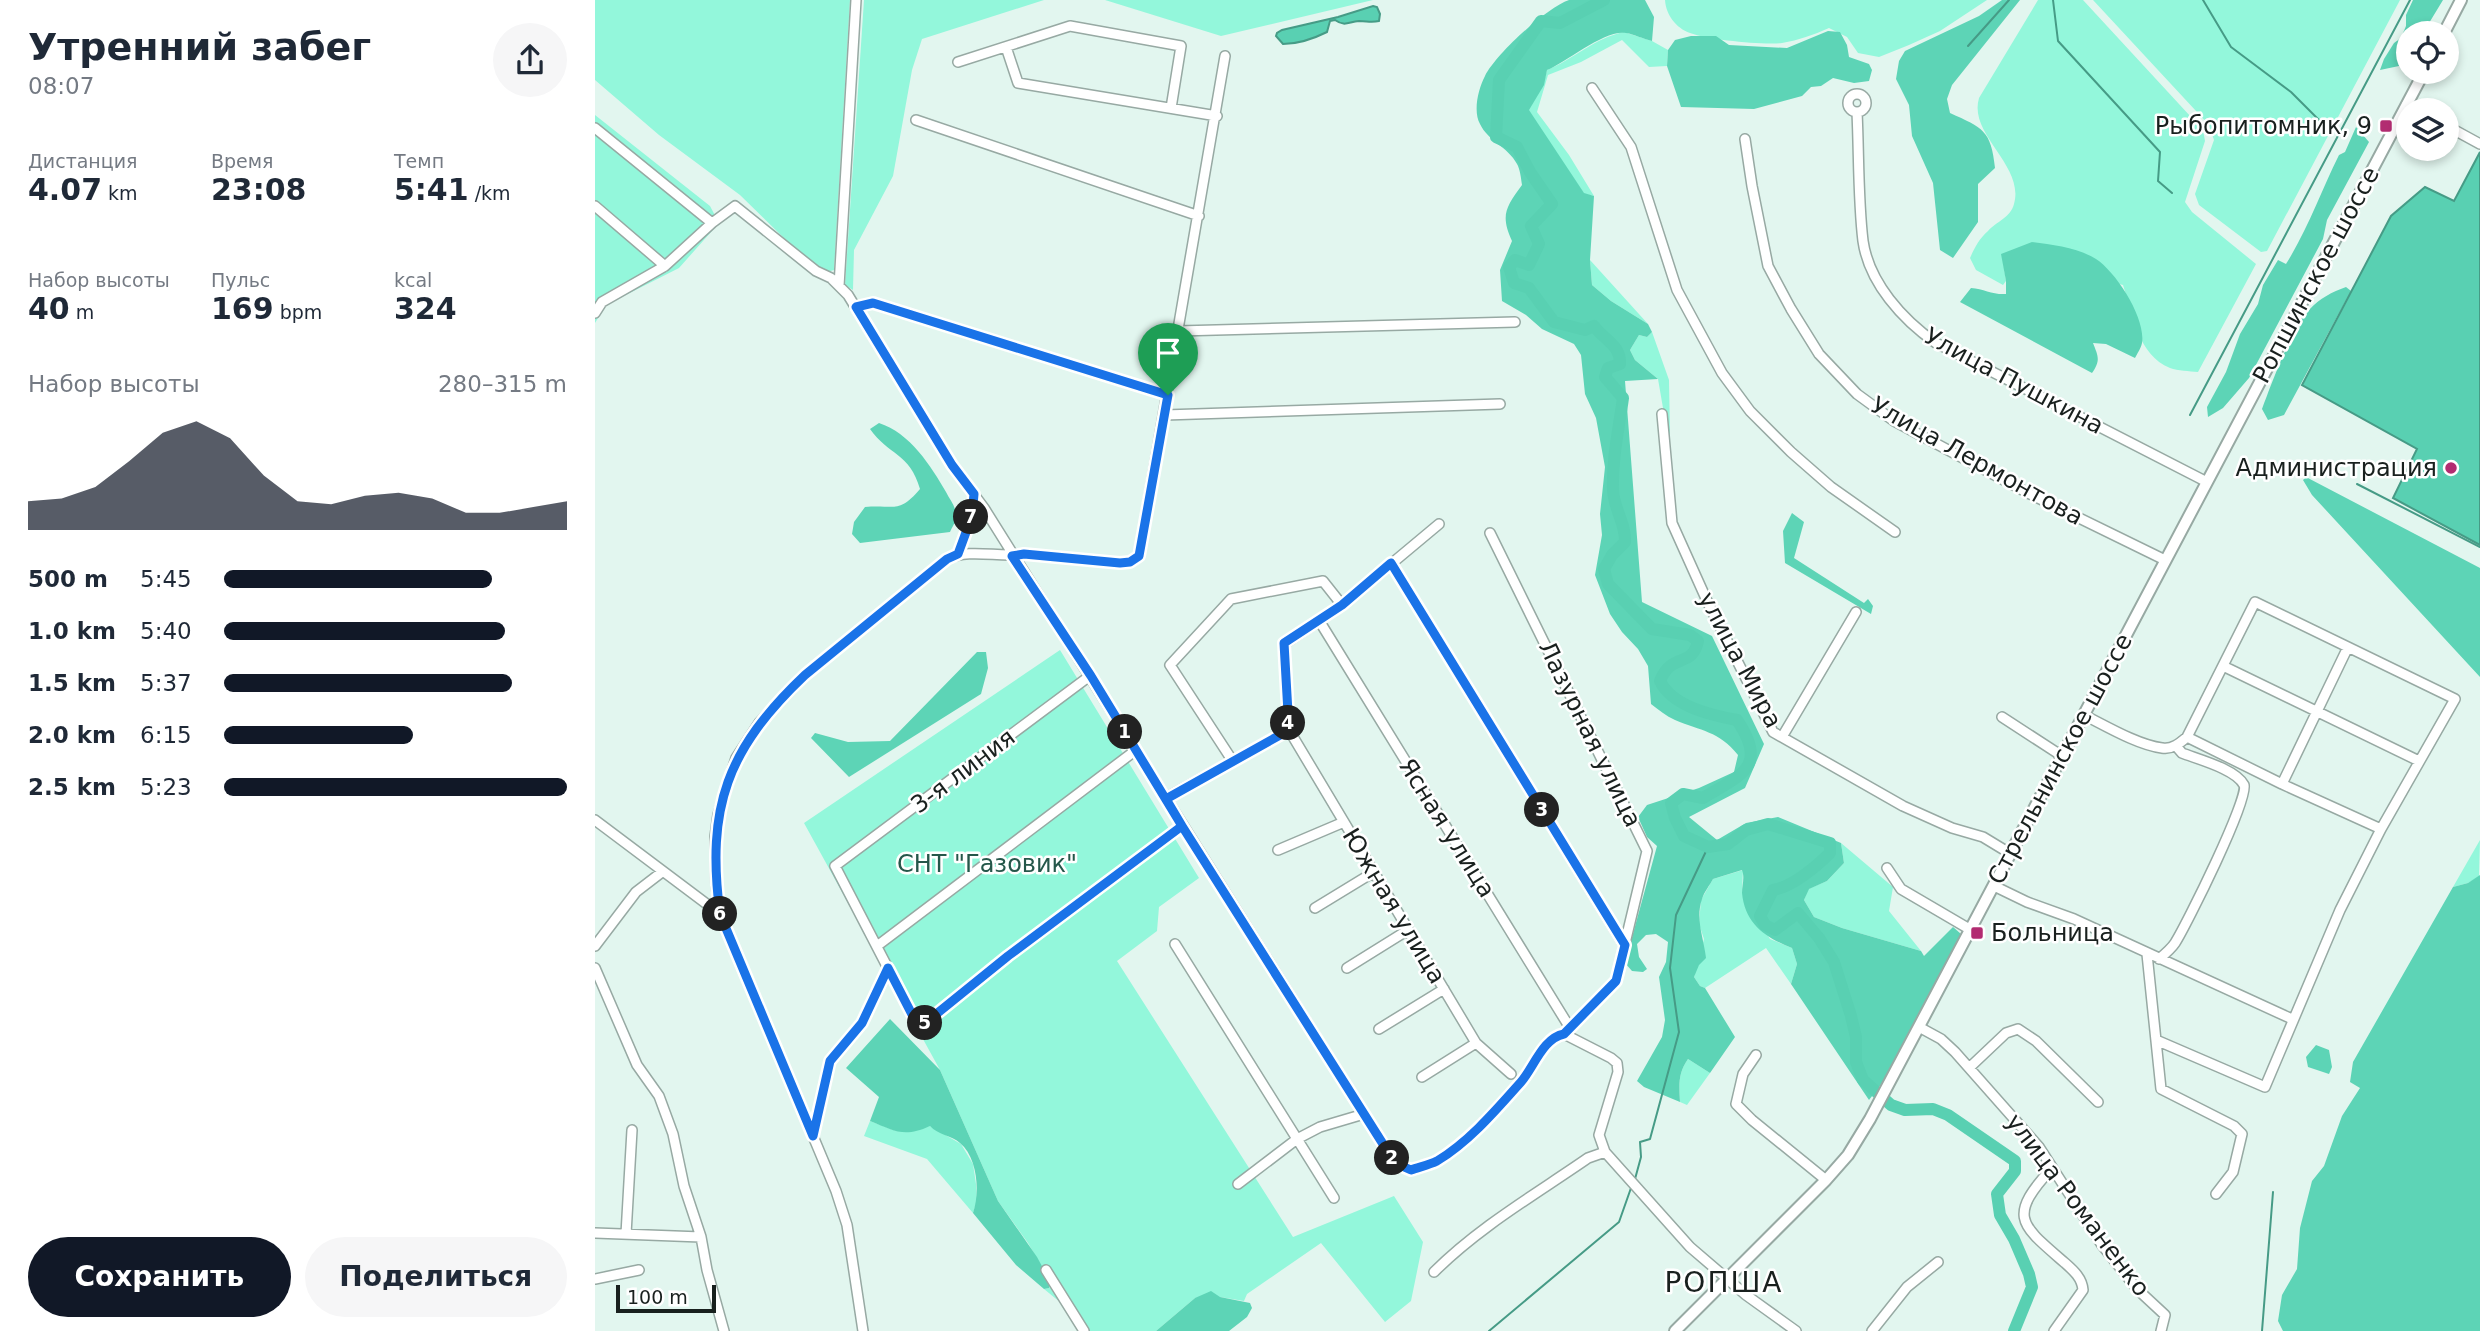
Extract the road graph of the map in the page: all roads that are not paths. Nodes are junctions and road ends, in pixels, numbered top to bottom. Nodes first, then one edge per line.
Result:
1 (856, 0) edge
2 (2461, 0) edge
3 (2450, 21) edge
4 (1006, 47) junction
5 (1225, 56) dead end
6 (958, 62) dead end
7 (1593, 88) dead end
8 (1171, 108) junction
9 (1857, 112) dead end
10 (1216, 116) junction
11 (916, 120) dead end
12 (2396, 125) edge
13 (595, 128) edge
14 (2459, 132) edge
15 (1745, 139) dead end
16 (2479, 143) edge
17 (595, 206) edge
18 (1199, 216) junction
19 (712, 223) junction
20 (665, 266) junction
21 (839, 286) junction
22 (598, 300) edge
23 (856, 307) junction
24 (595, 313) edge
25 (1515, 322) dead end
26 (1179, 331) junction
27 (1168, 395) junction
28 (1500, 404) dead end
29 (1663, 414) dead end
30 (1165, 415) junction
31 (2228, 440) joint
32 (2207, 482) junction
33 (974, 494) junction
34 (1439, 524) dead end
35 (1895, 532) dead end
36 (1490, 533) dead end
37 (958, 554) junction
38 (1012, 556) junction
39 (2165, 560) junction
40 (1391, 563) junction
41 (1342, 605) junction
42 (1856, 612) dead end
43 (1320, 622) junction
44 (2348, 647) junction
45 (2223, 666) junction
46 (1091, 676) junction
47 (2317, 713) junction
48 (2084, 715) junction
49 (2002, 718) dead end
50 (1289, 730) junction
51 (1782, 737) junction
52 (2187, 737) junction
53 (2176, 746) junction
54 (1136, 750) junction
55 (2062, 756) junction
56 (1233, 760) junction
57 (2419, 761) junction
58 (2282, 784) junction
59 (1166, 799) junction
60 (595, 820) edge
61 (1344, 822) junction
62 (1182, 826) junction
63 (2381, 829) junction
64 (1278, 850) dead end
65 (2011, 854) junction
66 (1887, 868) dead end
67 (662, 872) junction
68 (1374, 873) junction
69 (1994, 886) junction
70 (1315, 908) dead end
71 (720, 914) junction
72 (1408, 930) junction
73 (1971, 930) junction
74 (1175, 944) dead end
75 (1625, 944) junction
76 (595, 946) edge
77 (877, 946) junction
78 (2147, 954) junction
79 (2159, 959) junction
80 (595, 968) edge
81 (888, 968) junction
82 (1347, 968) dead end
83 (1444, 989) junction
84 (2292, 1020) junction
85 (1919, 1027) junction
86 (1379, 1029) dead end
87 (1567, 1031) junction
88 (2156, 1040) junction
89 (1476, 1044) junction
90 (1756, 1055) dead end
91 (1969, 1068) junction
92 (1511, 1073) dead end
93 (1422, 1077) dead end
94 (2098, 1102) dead end
95 (1364, 1114) junction
96 (632, 1130) dead end
97 (813, 1136) junction
98 (1297, 1139) junction
99 (1605, 1152) junction
100 (2052, 1168) junction
101 (1826, 1180) junction
102 (1238, 1184) dead end
103 (2216, 1194) dead end
104 (1334, 1198) dead end
105 (595, 1233) edge
106 (626, 1234) junction
107 (701, 1237) junction
108 (1938, 1262) dead end
109 (639, 1270) dead end
110 (1046, 1270) dead end
111 (1434, 1272) dead end
112 (1728, 1278) junction
113 (595, 1279) edge
114 (724, 1331) edge
115 (863, 1331) edge
116 (1084, 1331) edge
117 (1675, 1331) edge
118 (1796, 1331) edge
119 (1872, 1331) edge
120 (2054, 1331) edge
121 (2161, 1331) edge

1 - 21 street
2 - 3 main road
4 - 6 street
4 - 8 street
4 - 8 street
5 - 10 street
7 - 35 street
8 - 10 street
9 - 32 street, Улица Пушкина
10 - 18 street
11 - 18 street
12 - 31 main road, Ропшинское шоссе
13 - 19 street
14 - 16 street
15 - 39 street, Улица Лермонтова
17 - 20 street
18 - 26 street
19 - 20 street
19 - 21 street, Лазурная улица
20 - 22 street
21 - 23 street, Лазурная улица
22 - 24 street
23 - 27 street
23 - 33 street, Лазурная улица
25 - 26 street
26 - 27 street
27 - 30 street
28 - 30 street
29 - 51 street, улица Мира
30 - 38 street
31 - 32 main road, Стрельнинское шоссе
32 - 39 main road, Стрельнинское шоссе
33 - 37 street
33 - 38 street, Лазурная улица
34 - 40 street
36 - 75 street, Лазурная улица
37 - 38 street
37 - 71 street
38 - 46 street, Лазурная улица
39 - 48 main road, Стрельнинское шоссе
40 - 41 street
40 - 75 street
41 - 43 street
41 - 56 street
42 - 51 street
43 - 50 street
43 - 87 street, Ясная улица
44 - 45 street
44 - 47 street
44 - 57 street
45 - 47 street
45 - 52 street
46 - 54 street, Лазурная улица
46 - 77 street, 3-я линия
47 - 57 street
47 - 58 street
48 - 53 street
48 - 55 main road, Стрельнинское шоссе
49 - 55 street
50 - 56 street
50 - 61 street, Южная улица
51 - 65 street, улица Мира
52 - 53 street
52 - 58 street
53 - 79 street
54 - 59 street, Лазурная улица
54 - 77 street
55 - 65 main road, Стрельнинское шоссе
56 - 59 street
57 - 63 street
58 - 63 street
59 - 62 street, Лазурная улица
60 - 67 street
61 - 64 street
61 - 68 street, Южная улица
62 - 81 street
62 - 95 street, Лазурная улица
63 - 84 street
65 - 69 main road, Стрельнинское шоссе
66 - 73 street
67 - 71 street
67 - 76 street
68 - 70 street
68 - 72 street, Южная улица
69 - 73 main road, Стрельнинское шоссе
69 - 78 street
71 - 97 street
72 - 82 street
72 - 83 street, Южная улица
73 - 85 main road, Стрельнинское шоссе
74 - 98 street
75 - 87 street, Лазурная улица
77 - 81 street
78 - 79 street
78 - 88 street
79 - 84 street
80 - 107 street
81 - 97 street
83 - 86 street
83 - 89 street, Южная улица
84 - 88 street
85 - 91 street, улица Романенко
85 - 101 main road, Стрельнинское шоссе
87 - 95 street, Лазурная улица
87 - 99 street
88 - 103 street
89 - 92 street, Южная улица
89 - 93 street
90 - 101 street
91 - 94 street
91 - 100 street, улица Романенко
95 - 98 street
96 - 106 street
97 - 115 street
98 - 102 street
98 - 104 street
99 - 111 street
99 - 112 street
100 - 120 street
100 - 121 street, улица Романенко
101 - 112 main road, Стрельнинское шоссе
105 - 106 street
106 - 107 street
107 - 114 street
108 - 119 street
109 - 113 street
110 - 116 street
112 - 117 main road, Стрельнинское шоссе
112 - 118 street

